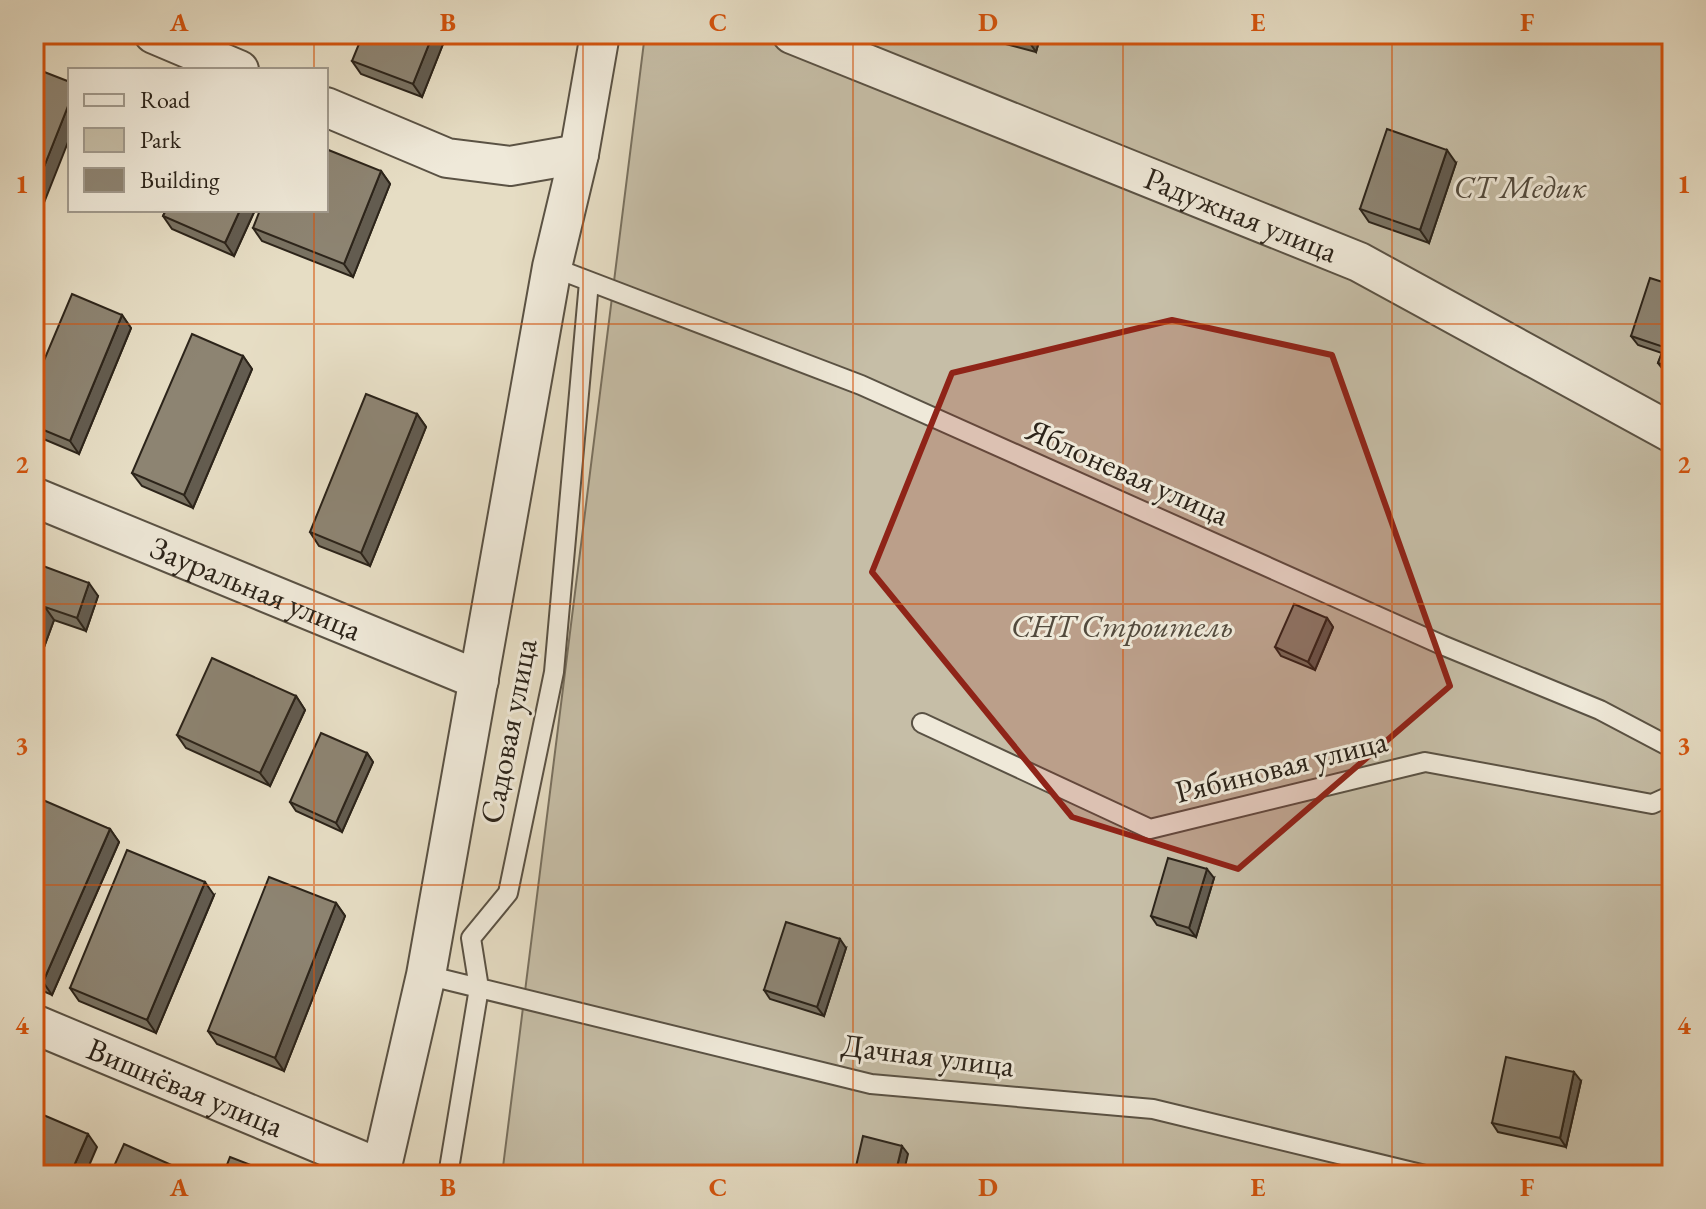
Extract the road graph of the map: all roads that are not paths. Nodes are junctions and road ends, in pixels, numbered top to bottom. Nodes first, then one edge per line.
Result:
1 (154, 34) edge
2 (600, 34) edge
3 (792, 34) edge
4 (234, 68) edge
5 (328, 108) edge
6 (579, 154) junction
7 (552, 267) junction
8 (589, 282) junction
9 (1672, 433) edge
10 (34, 497) edge
11 (479, 680) junction
12 (922, 723) dead end
13 (1672, 748) edge
14 (1672, 795) edge
15 (426, 975) junction
16 (479, 988) junction
17 (34, 1024) edge
18 (381, 1172) edge
19 (448, 1175) edge
20 (1425, 1175) edge

1 - 4 street
2 - 6 street
3 - 9 street, Радужная улица
5 - 6 street
6 - 7 street
7 - 8 lane, Яблоневая улица
7 - 11 street
8 - 13 lane, Яблоневая улица
8 - 16 lane, Садовая улица
10 - 11 street, Зауральная улица
11 - 15 street
12 - 14 lane, Рябиновая улица
15 - 16 lane, Дачная улица
15 - 18 street
16 - 19 lane, Садовая улица
16 - 20 lane, Дачная улица
17 - 18 street, Вишнёвая улица

